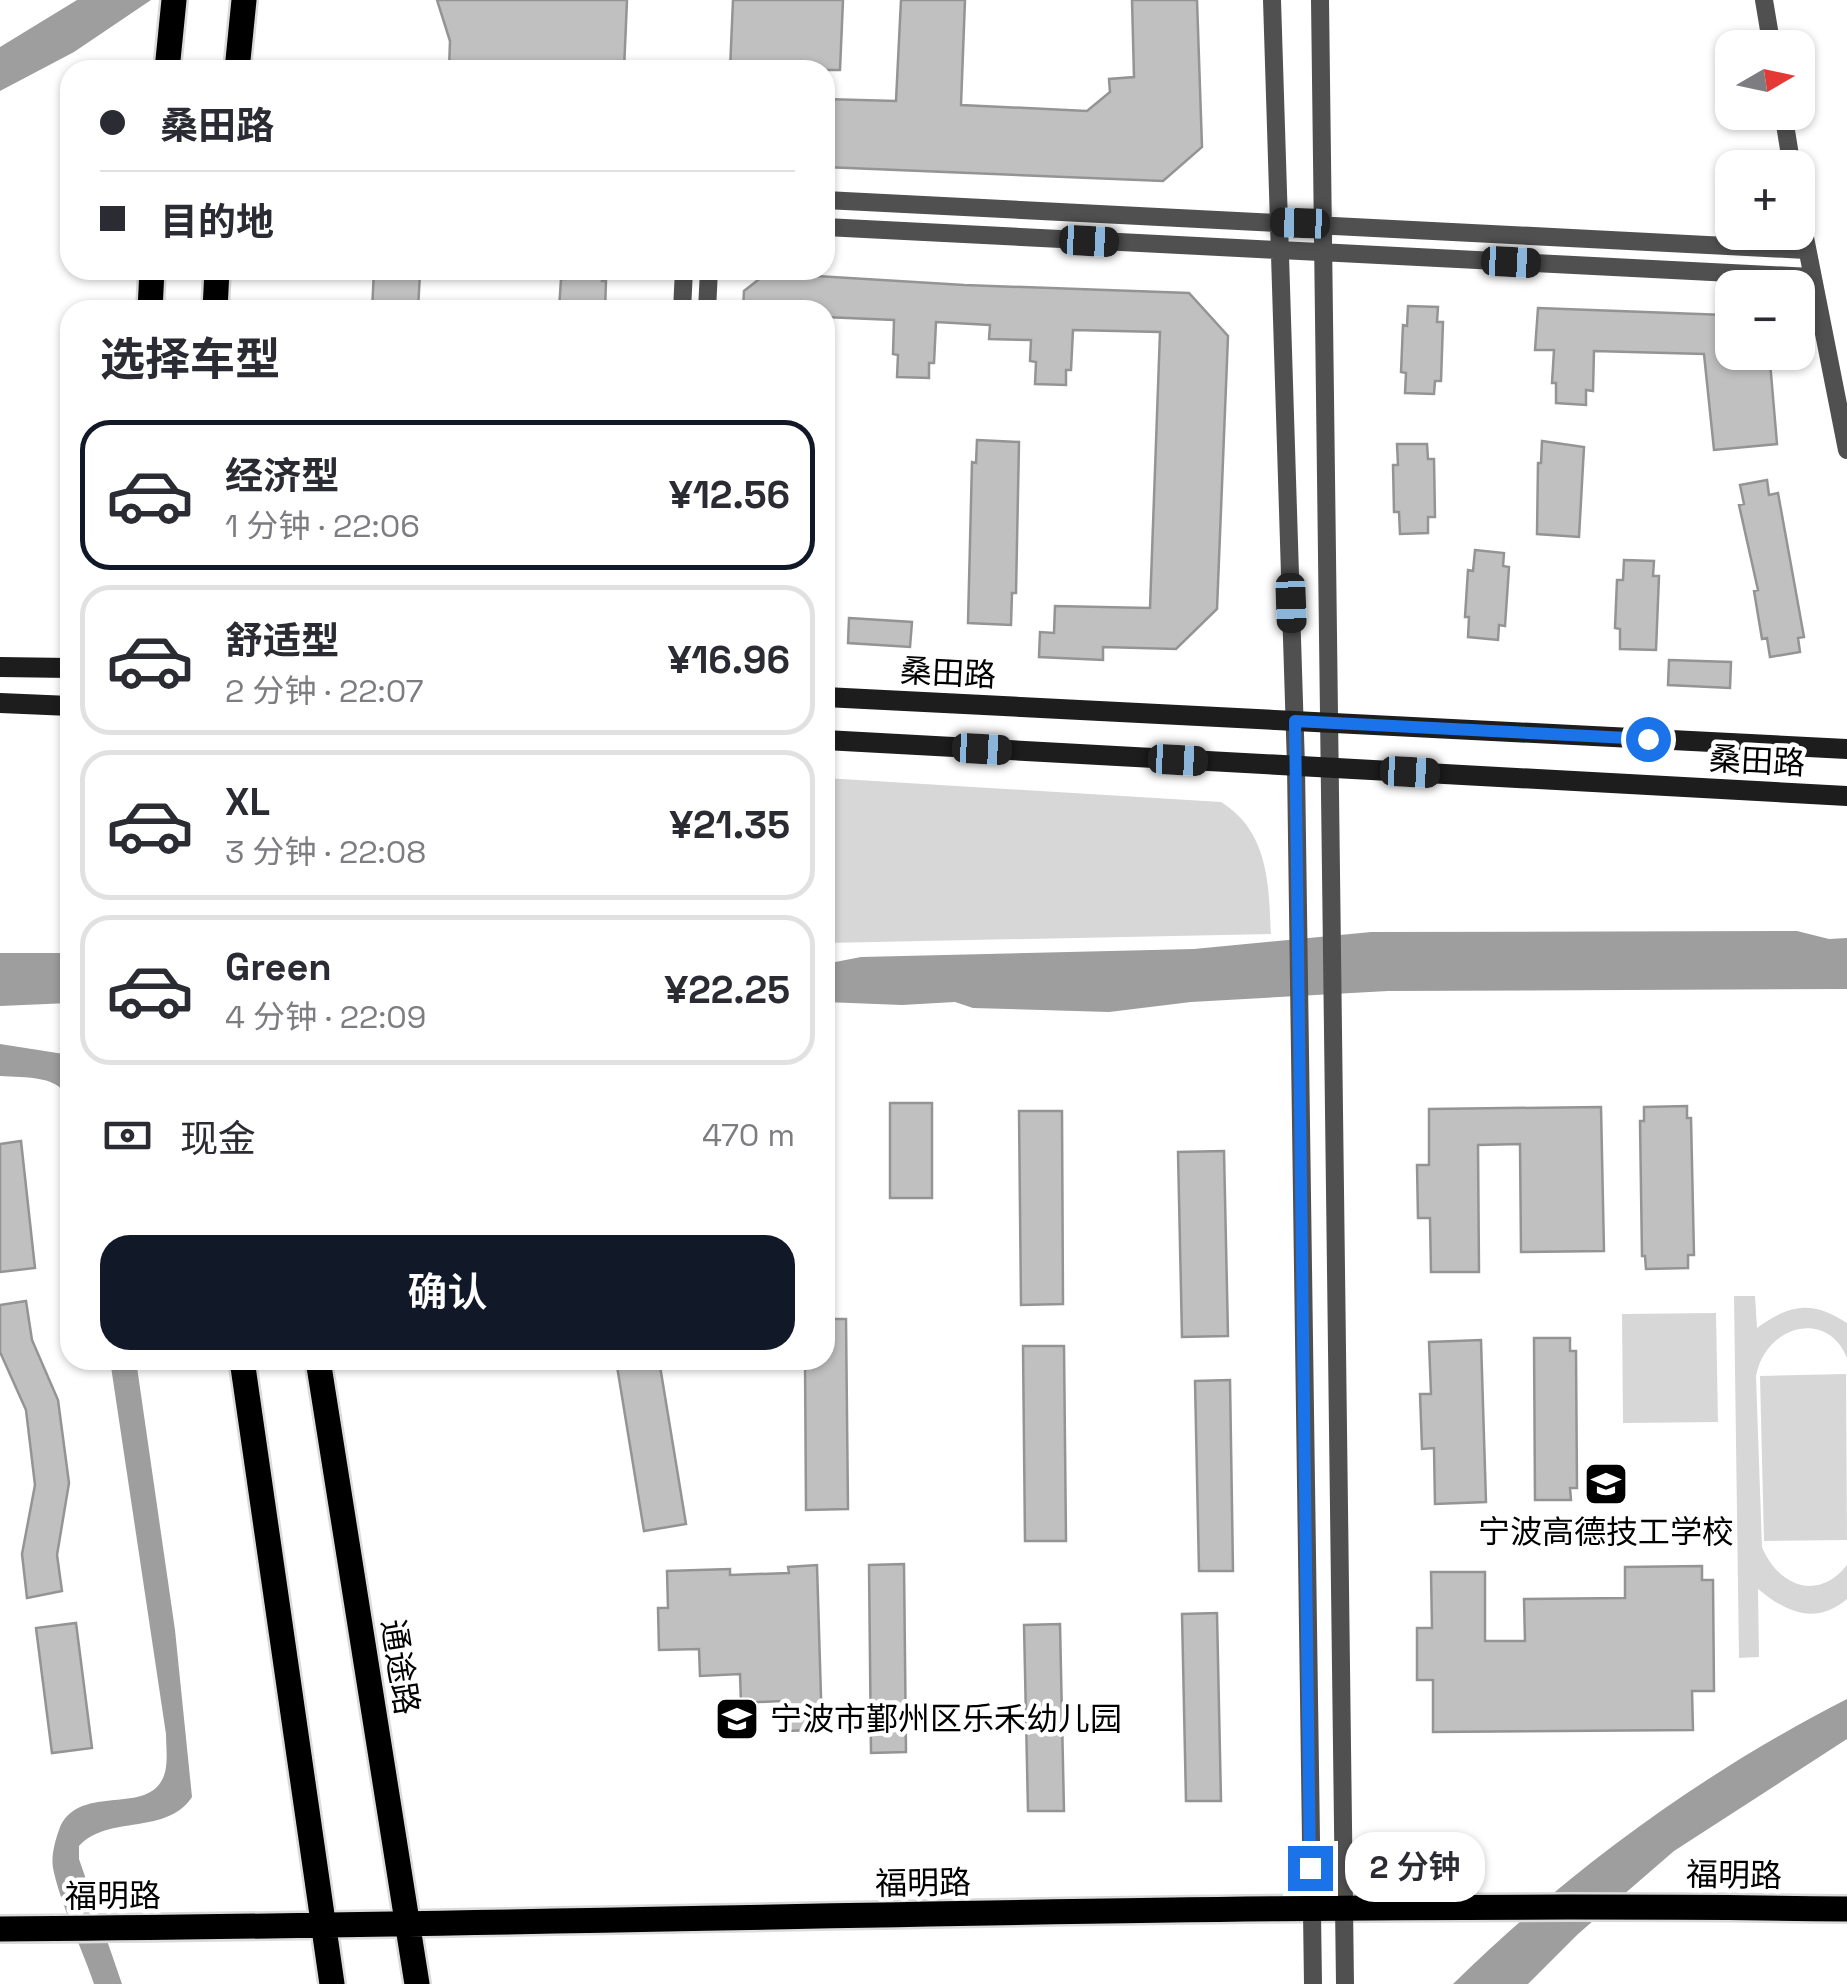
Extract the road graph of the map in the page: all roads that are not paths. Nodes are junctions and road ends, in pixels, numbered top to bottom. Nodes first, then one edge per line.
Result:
1 (244, 0) edge
2 (1272, 0) edge
3 (1320, 0) edge
4 (1764, 0) edge
5 (174, 6) edge
6 (1769, 30) edge
7 (168, 60) edge
8 (238, 60) edge
9 (835, 200) edge
10 (1277, 222) junction
11 (1323, 223) junction
12 (835, 228) edge
13 (1715, 245) edge
14 (1278, 250) junction
15 (1806, 250) edge
16 (1324, 253) junction
17 (1810, 270) edge
18 (1715, 272) edge
19 (1815, 296) edge
20 (1847, 450) edge
21 (0, 667) edge
22 (60, 668) edge
23 (835, 698) edge
24 (0, 703) edge
25 (60, 706) edge
26 (1295, 721) junction
27 (1330, 723) junction
28 (835, 741) edge
29 (1847, 749) edge
30 (1296, 766) junction
31 (1331, 768) junction
32 (1847, 796) edge
33 (243, 1370) edge
34 (320, 1370) edge
35 (1311, 1907) junction
36 (1344, 1907) junction
37 (1847, 1910) edge
38 (409, 1926) junction
39 (323, 1927) junction
40 (0, 1929) edge
41 (332, 1984) edge
42 (417, 1984) edge
43 (1313, 1984) edge
44 (1345, 1984) edge

1 - 8 main road
2 - 10 street
3 - 11 street
4 - 6 street
5 - 7 main road
9 - 10 street
10 - 11 street
10 - 14 street
11 - 13 street
11 - 16 street
12 - 14 street
14 - 16 street
14 - 26 street
15 - 17 street
16 - 18 street
16 - 27 street
19 - 20 street
21 - 22 main road
23 - 26 main road, 桑田路
24 - 25 main road
26 - 27 main road, 桑田路
26 - 30 street
27 - 29 main road, 桑田路
27 - 31 street
28 - 30 main road, 桑田路
30 - 31 main road, 桑田路
30 - 35 street
31 - 32 main road, 桑田路
31 - 36 street
33 - 39 main road
34 - 38 main road, 通途路
35 - 36 main road, 福明路
35 - 38 main road, 福明路
35 - 43 street
36 - 37 main road, 福明路
36 - 44 street
38 - 39 main road, 福明路
38 - 42 main road, 通途路
39 - 40 main road, 福明路
39 - 41 main road

